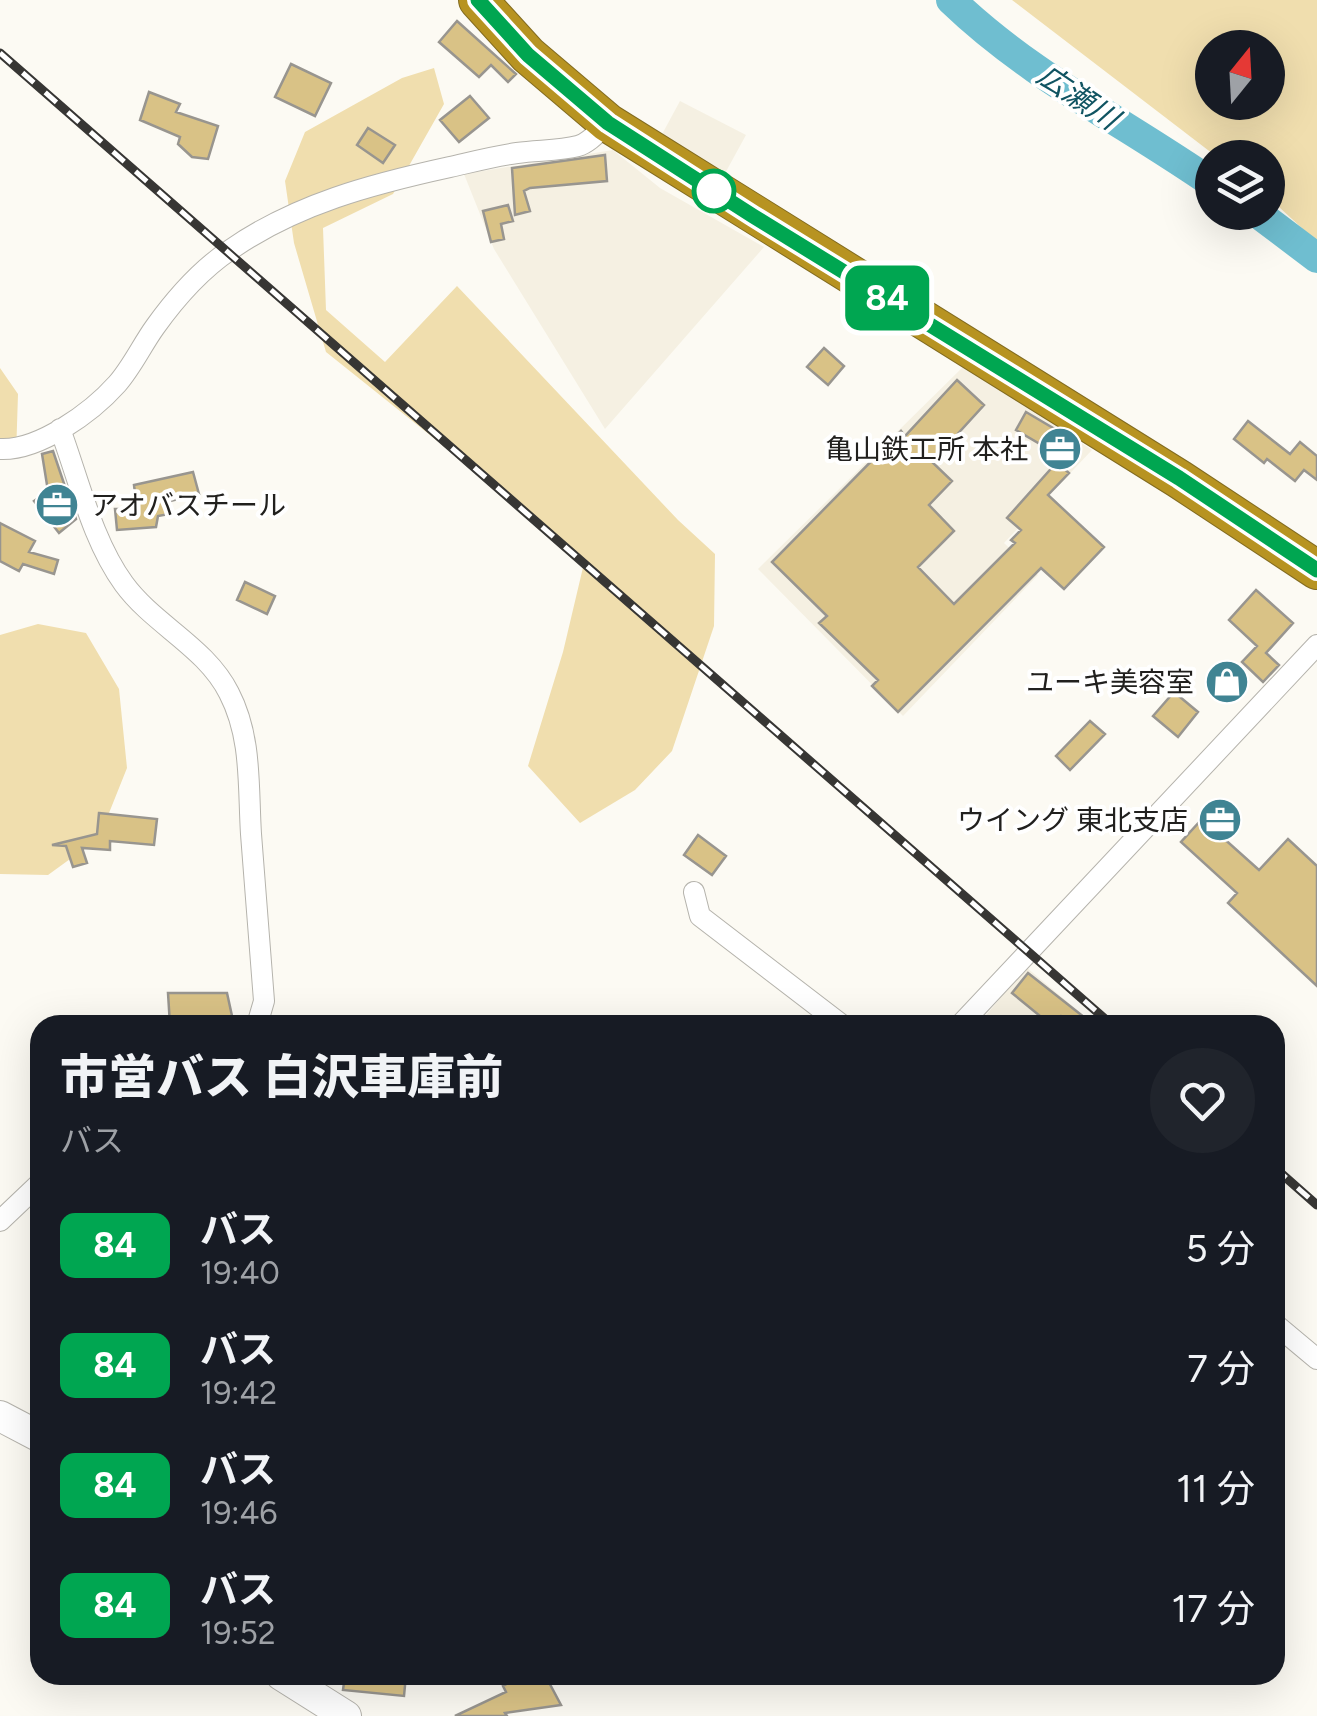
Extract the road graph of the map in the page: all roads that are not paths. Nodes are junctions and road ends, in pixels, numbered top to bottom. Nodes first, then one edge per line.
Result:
1 (478, 0) edge
2 (608, 123) junction
3 (60, 430) junction
4 (0, 449) edge
5 (1317, 570) edge
6 (1317, 645) edge
7 (694, 892) dead end
8 (260, 1015) edge
9 (829, 1015) edge
10 (969, 1015) edge
11 (30, 1192) edge
12 (0, 1221) edge
13 (1285, 1332) edge
14 (1317, 1359) edge
15 (0, 1416) edge
16 (30, 1431) edge
17 (297, 1685) edge
18 (346, 1716) edge

1 - 2 highway
2 - 3 street
2 - 5 highway
3 - 4 street
3 - 8 street
6 - 10 street
7 - 9 street
11 - 12 street
13 - 14 street
15 - 16 street
17 - 18 street

